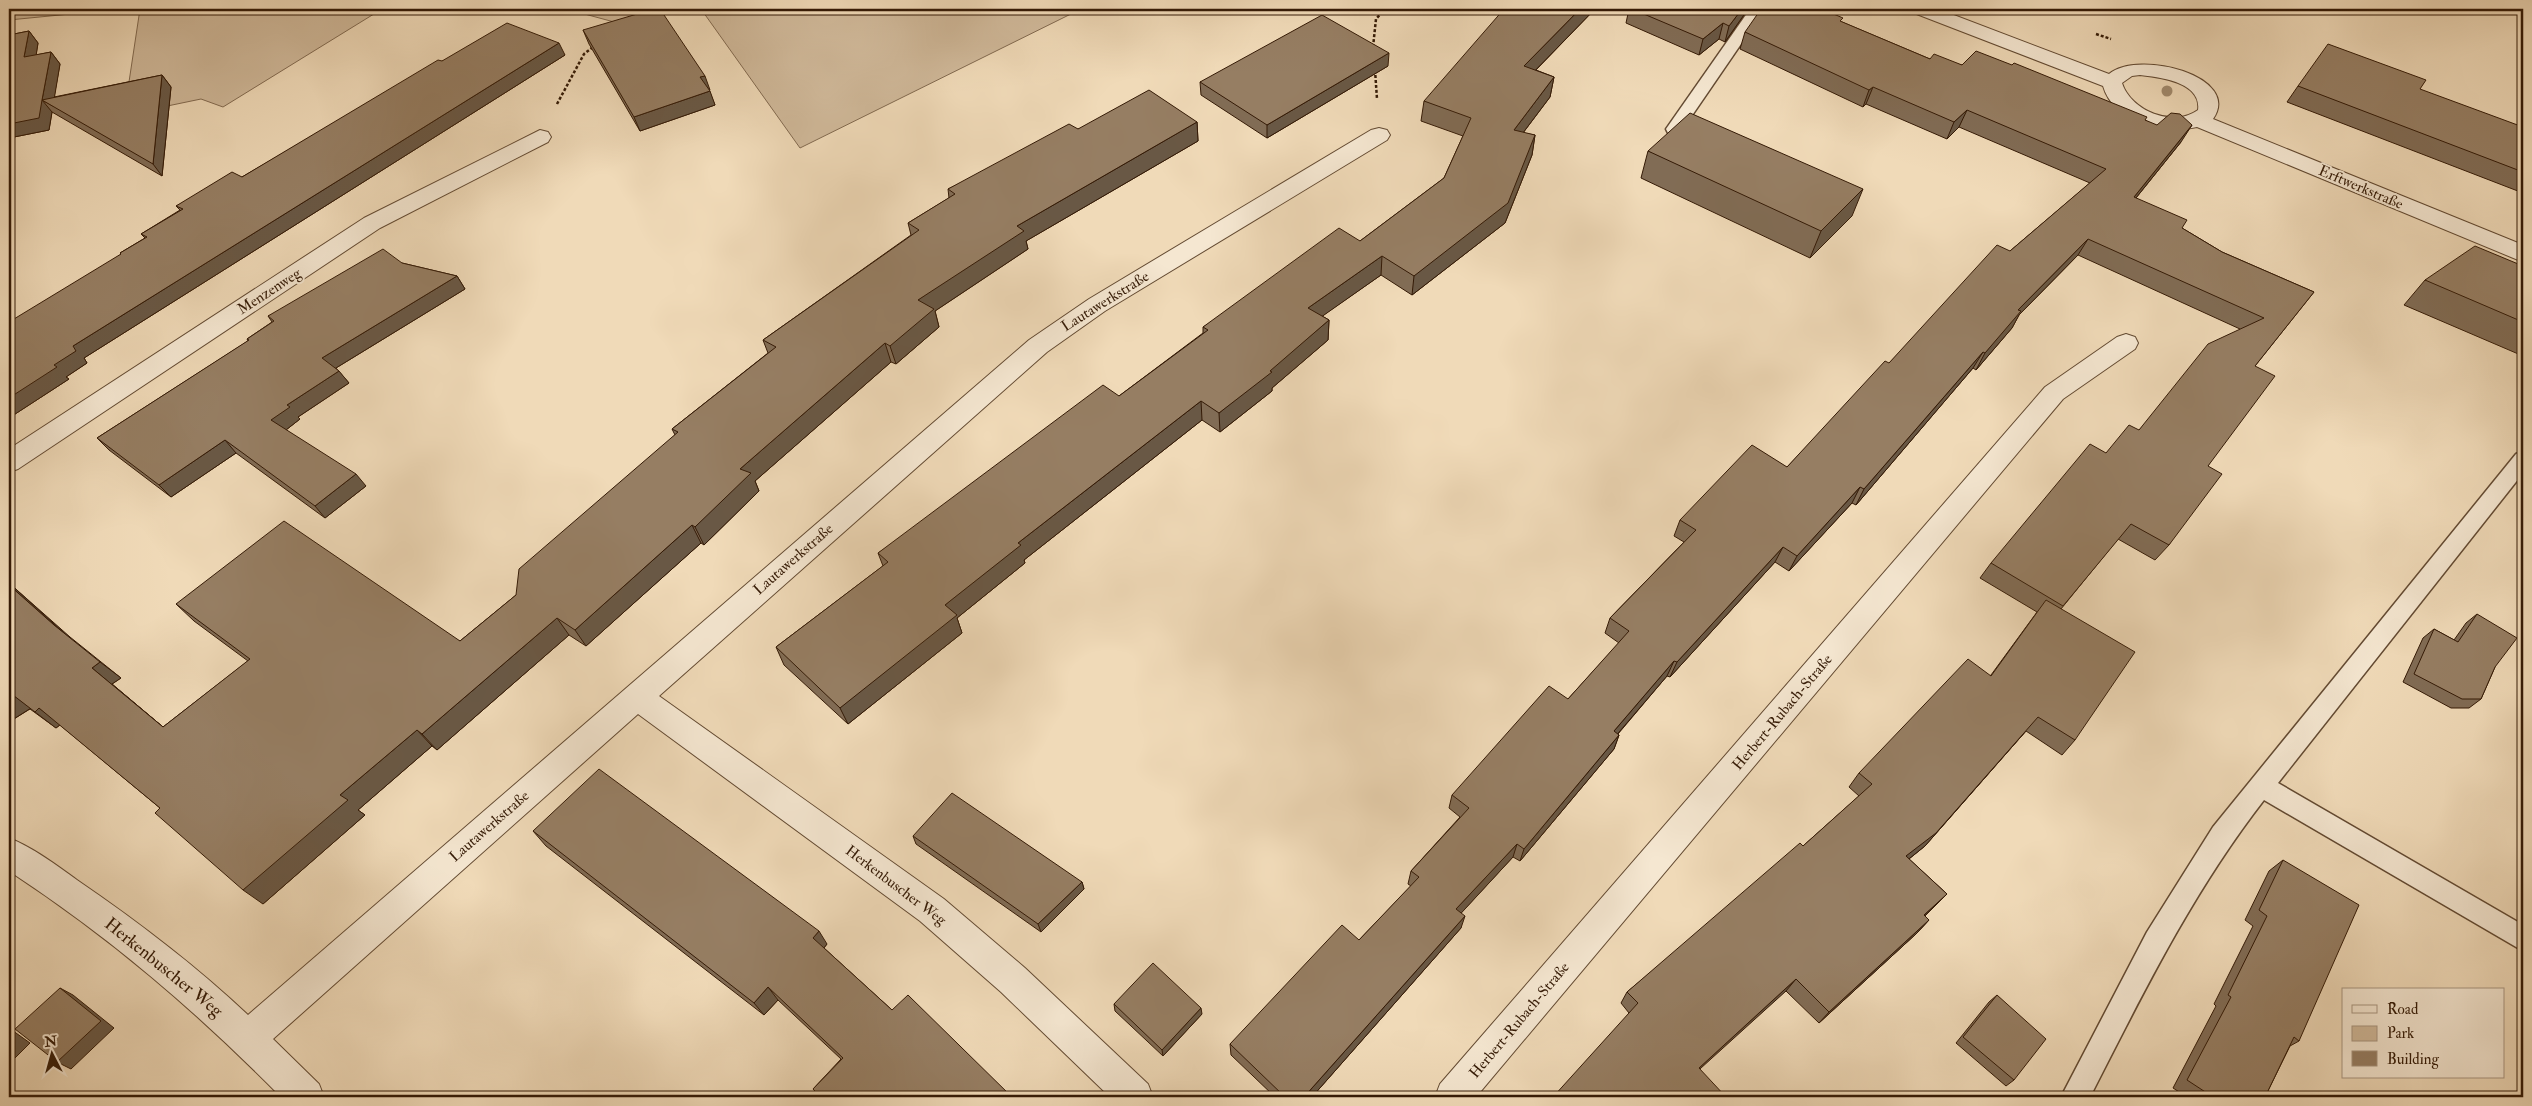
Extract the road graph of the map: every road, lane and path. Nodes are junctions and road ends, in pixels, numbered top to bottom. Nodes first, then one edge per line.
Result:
1 (644, 9) edge
2 (1385, 9) edge
3 (1757, 9) edge
4 (1921, 9) edge
5 (631, 18) edge
6 (2094, 34) dead end
7 (2113, 39) dead end
8 (598, 43) edge
9 (1373, 48) edge
10 (1374, 67) edge
11 (2112, 82) junction
12 (2198, 120) junction
13 (1674, 129) edge
14 (1379, 135) joint
15 (540, 137) joint
16 (2523, 254) edge
17 (2126, 343) dead end
18 (2523, 459) edge
19 (9, 462) edge
20 (636, 696) junction
21 (2260, 785) junction
22 (11, 859) edge
23 (2523, 939) edge
24 (248, 1038) junction
25 (306, 1097) edge
26 (1135, 1097) edge
27 (1453, 1097) edge
28 (2075, 1097) edge

1 - 5 path
2 - 9 path
3 - 13 lane
4 - 11 street
6 - 7 path
8 - 15 path
10 - 14 path
11 - 12 street, Erftwerkstraße
11 - 12 street
12 - 16 street, Erftwerkstraße
14 - 20 street, Lautawerkstraße
15 - 19 street, Menzenweg
17 - 27 street, Herbert-Rubach-Straße
18 - 21 lane
20 - 24 street, Lautawerkstraße
20 - 26 street, Herkenbuscher Weg
21 - 23 lane
21 - 28 lane
22 - 24 street, Herkenbuscher Weg
24 - 25 street, Herkenbuscher Weg

